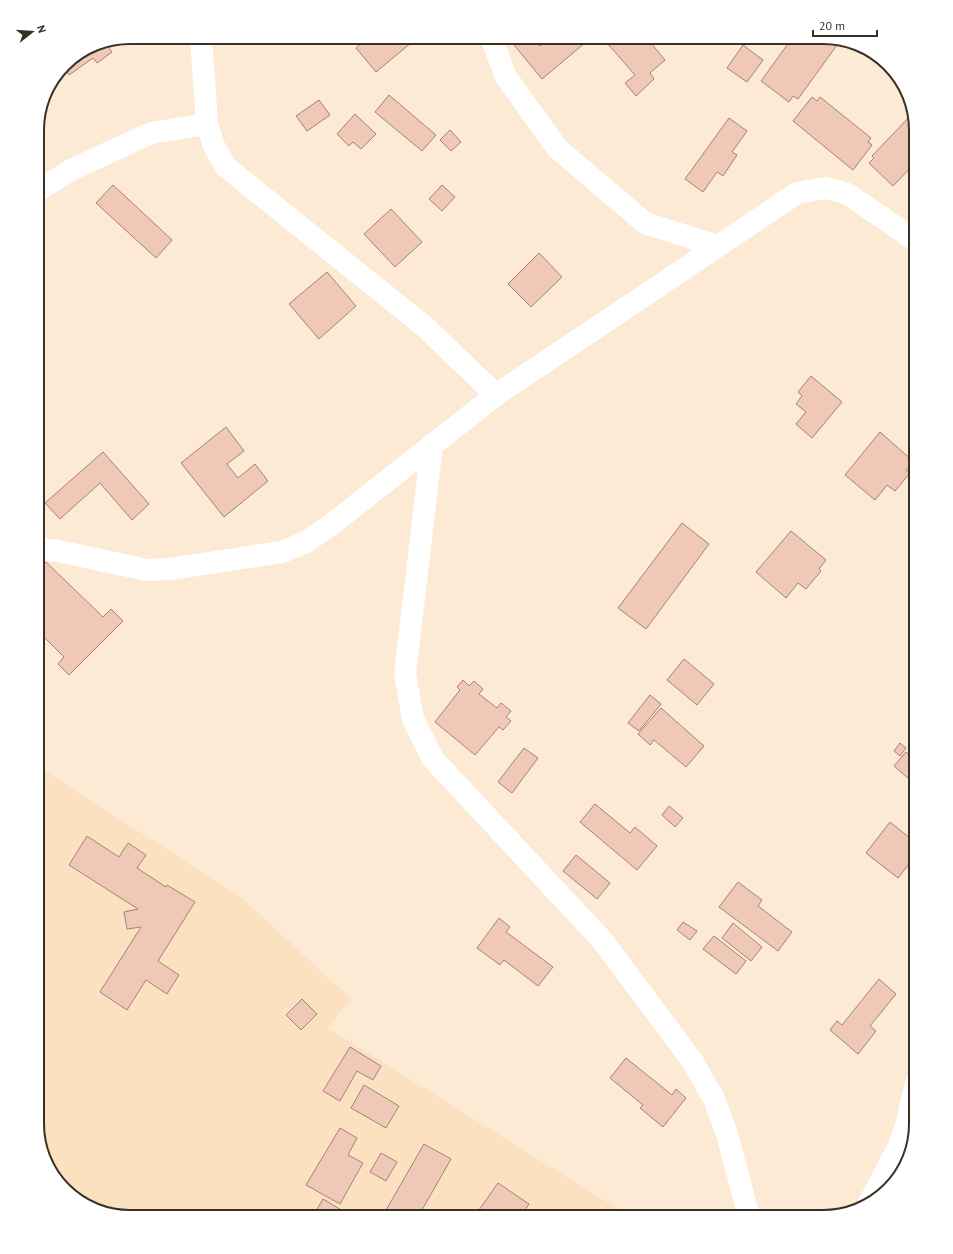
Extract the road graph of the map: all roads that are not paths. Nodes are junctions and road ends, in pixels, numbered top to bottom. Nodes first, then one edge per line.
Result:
1 (201, 44) edge
2 (494, 44) edge
3 (207, 124) junction
4 (44, 187) edge
5 (909, 236) edge
6 (717, 246) junction
7 (496, 395) junction
8 (432, 445) junction
9 (44, 549) edge
10 (909, 1113) edge
11 (875, 1193) edge
12 (747, 1210) edge

1 - 3 street
2 - 6 street
3 - 4 street
3 - 7 street
5 - 6 street
6 - 7 street
7 - 8 street
8 - 9 street
8 - 12 street
10 - 11 street

